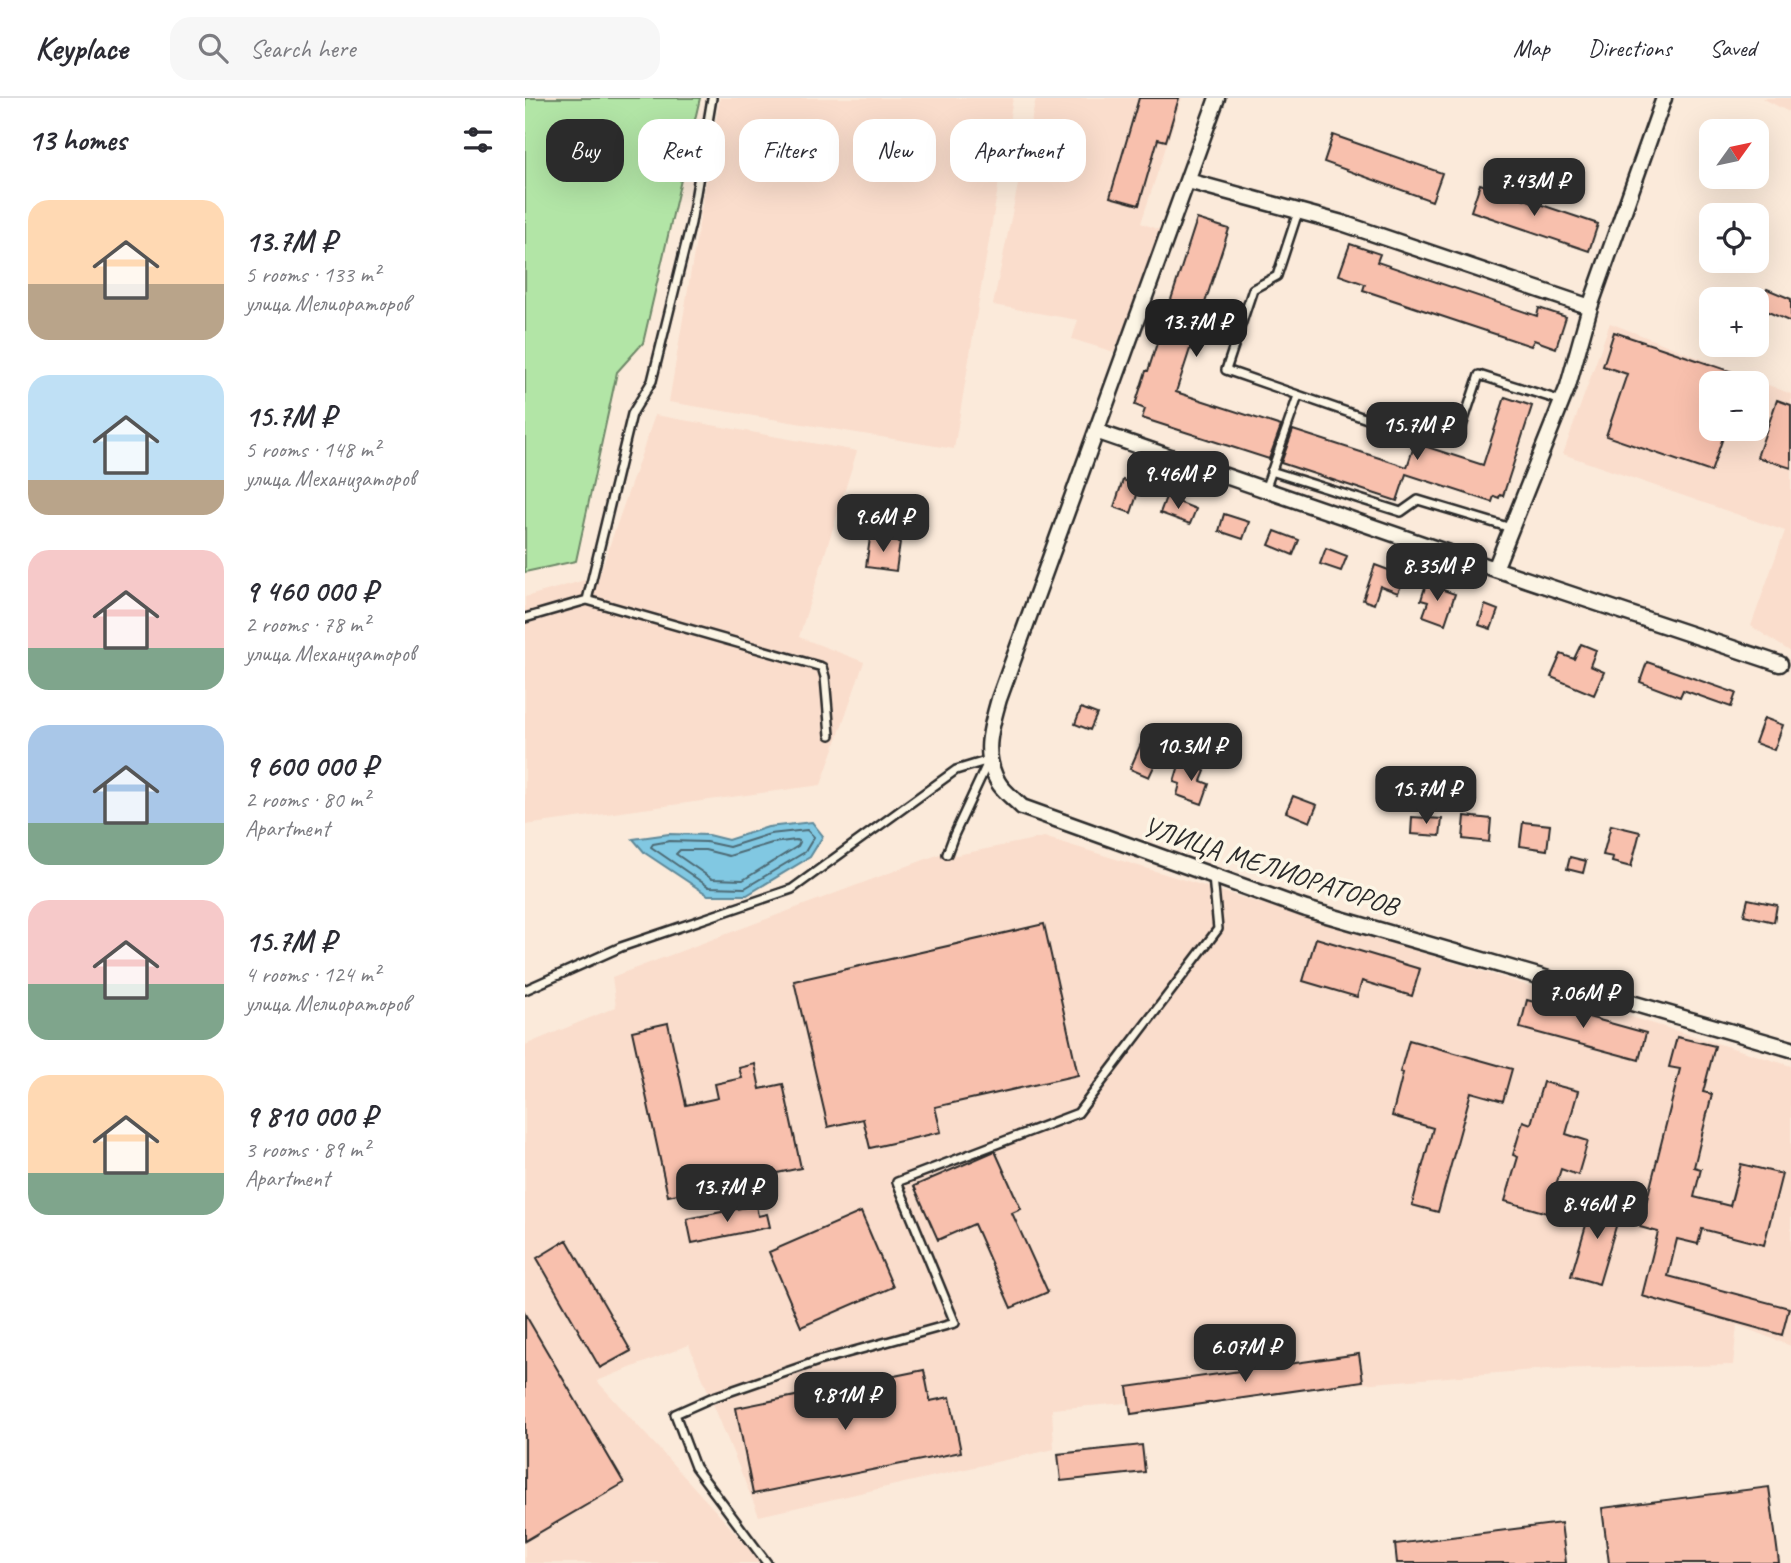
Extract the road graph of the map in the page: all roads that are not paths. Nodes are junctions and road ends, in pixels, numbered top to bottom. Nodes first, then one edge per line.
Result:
1 (712, 98) edge
2 (1217, 98) edge
3 (1664, 98) edge
4 (1188, 181) junction
5 (1298, 211) junction
6 (1590, 307) junction
7 (1298, 396) junction
8 (1562, 401) junction
9 (1098, 432) junction
10 (1271, 471) junction
11 (1265, 490) junction
12 (1511, 528) junction
13 (1495, 569) junction
14 (587, 600) junction
15 (525, 618) edge
16 (1780, 664) dead end
17 (830, 735) dead end
18 (989, 760) junction
19 (947, 854) dead end
20 (1213, 875) junction
21 (525, 990) edge
22 (1791, 1049) edge
23 (767, 1563) edge

1 - 14 lane
2 - 4 street
3 - 6 street
4 - 5 street
4 - 9 street
5 - 6 street
5 - 7 lane
6 - 8 street
7 - 8 lane
7 - 10 lane
8 - 12 street
9 - 11 street
9 - 18 street
10 - 11 lane
10 - 12 lane
11 - 13 street
12 - 13 street
13 - 16 street
14 - 15 lane
14 - 17 lane
18 - 19 lane
18 - 20 street, УЛИЦА МЕЛИОРАТОРОВ
18 - 21 lane
20 - 22 street, УЛИЦА МЕЛИОРАТОРОВ
20 - 23 lane

